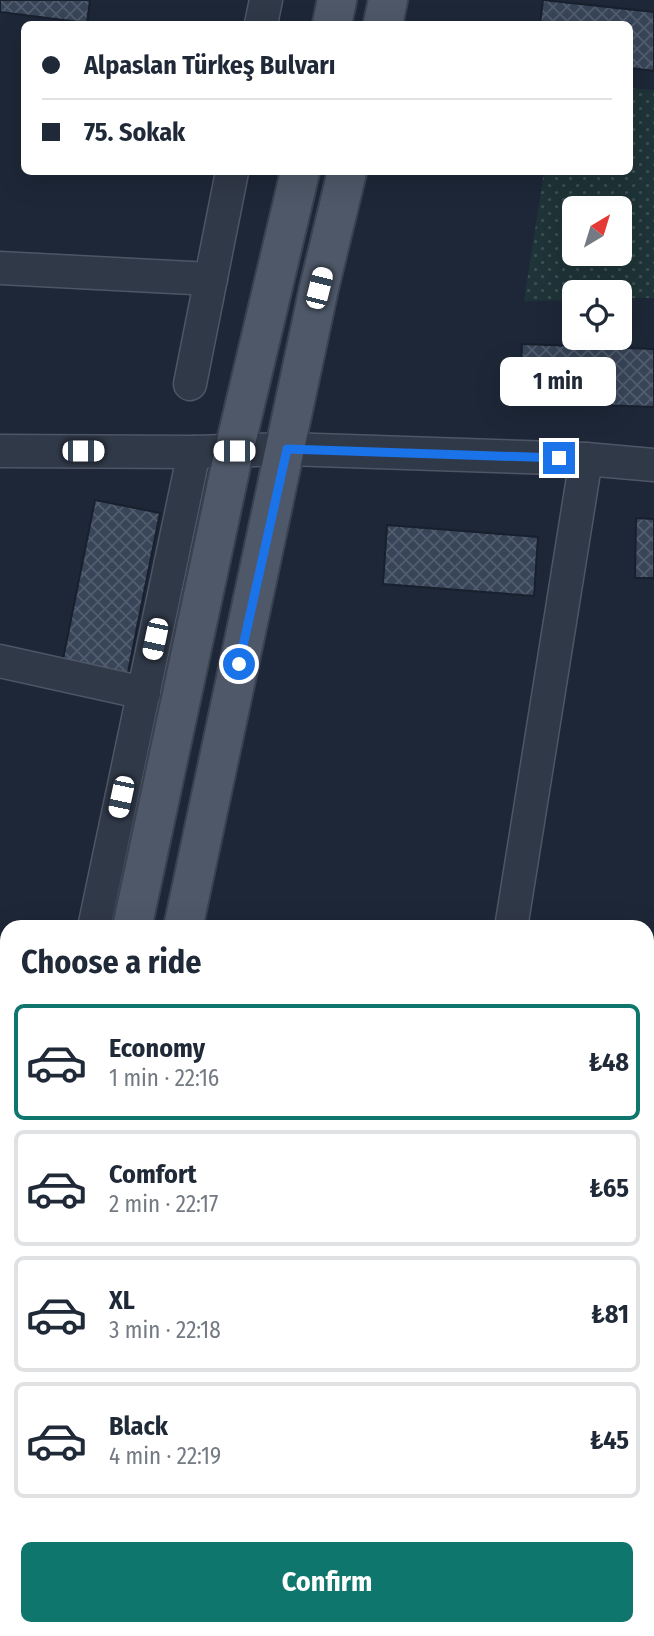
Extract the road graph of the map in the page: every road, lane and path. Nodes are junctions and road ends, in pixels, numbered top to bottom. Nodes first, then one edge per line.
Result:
1 (266, 0) edge
2 (337, 0) edge
3 (388, 0) edge
4 (262, 21) edge
5 (333, 21) edge
6 (384, 21) edge
7 (231, 175) edge
8 (299, 175) edge
9 (346, 175) edge
10 (0, 268) edge
11 (211, 279) junction
12 (190, 384) dead end
13 (287, 449) junction
14 (0, 451) edge
15 (234, 451) junction
16 (194, 452) junction
17 (586, 459) junction
18 (654, 465) edge
19 (0, 661) edge
20 (144, 693) junction
21 (96, 920) edge
22 (134, 920) edge
23 (185, 920) edge
24 (512, 920) edge

1 - 4 street
2 - 5 main road
3 - 6 main road
7 - 11 street
8 - 15 main road
9 - 13 main road
10 - 11 street
11 - 12 street
13 - 15 street
13 - 17 street
13 - 23 main road
14 - 16 street
15 - 16 street
15 - 22 main road
16 - 20 street
17 - 18 street
17 - 24 street
19 - 20 street
20 - 21 street

